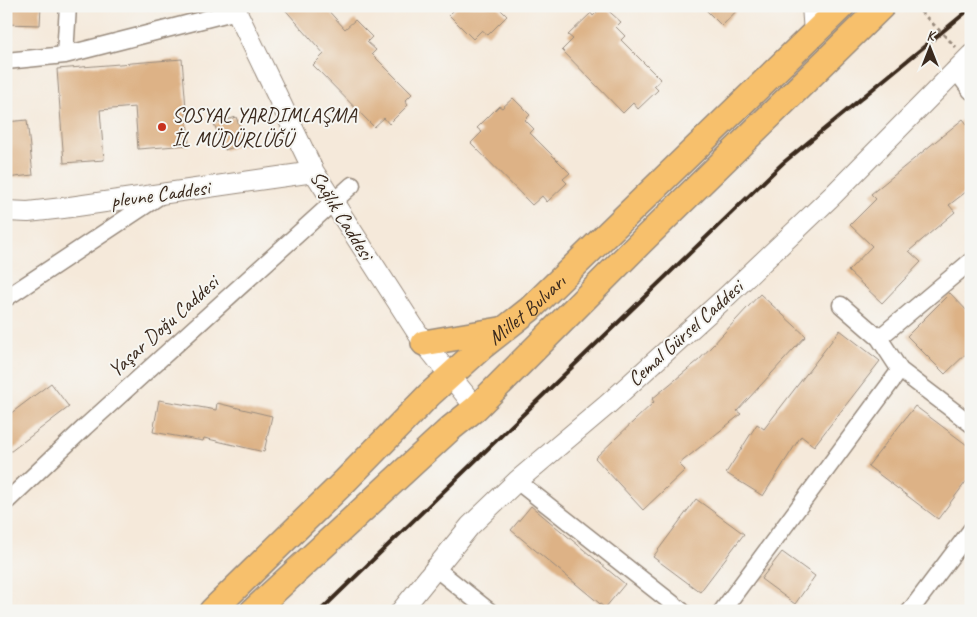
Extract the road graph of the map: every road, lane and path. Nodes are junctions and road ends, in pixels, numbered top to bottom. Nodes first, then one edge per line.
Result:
1 (68, 6) edge
2 (812, 6) edge
3 (842, 6) edge
4 (882, 6) edge
5 (915, 6) edge
6 (235, 8) edge
7 (814, 33) junction
8 (963, 51) edge
9 (65, 55) junction
10 (6, 61) edge
11 (955, 68) junction
12 (971, 91) edge
13 (314, 172) junction
14 (352, 185) dead end
15 (163, 194) junction
16 (333, 202) junction
17 (6, 211) edge
18 (971, 261) edge
19 (6, 298) edge
20 (841, 305) dead end
21 (508, 328) junction
22 (879, 338) junction
23 (424, 343) junction
24 (900, 370) junction
25 (449, 375) junction
26 (476, 408) junction
27 (971, 424) edge
28 (517, 481) junction
29 (6, 502) edge
30 (971, 530) edge
31 (434, 567) junction
32 (212, 611) edge
33 (253, 611) edge
34 (401, 611) edge
35 (489, 611) edge
36 (682, 611) edge
37 (722, 611) edge
38 (910, 611) edge

1 - 9 street
2 - 7 street
3 - 7 main road, Millet Bulvarı
4 - 26 main road, Millet Bulvarı
5 - 8 path, bridge
6 - 9 street
6 - 13 street, Sağlık Caddesi
7 - 21 main road, Millet Bulvarı
8 - 11 street, Cemal Gürsel Caddesi
9 - 10 street
11 - 12 street
11 - 28 street, Cemal Gürsel Caddesi
13 - 15 street, plevne Caddesi
13 - 16 street, Sağlık Caddesi
14 - 16 street, Yaşar Doğu Caddesi
15 - 17 street, plevne Caddesi
15 - 19 street
16 - 23 street, Sağlık Caddesi
16 - 29 street, Yaşar Doğu Caddesi
18 - 22 street
20 - 22 street
21 - 23 main road
21 - 25 main road, Millet Bulvarı
22 - 24 street
23 - 25 street, Sağlık Caddesi
24 - 27 street
24 - 37 street
25 - 26 street, Sağlık Caddesi
25 - 32 main road, Millet Bulvarı
26 - 33 main road, Millet Bulvarı
28 - 31 street, Cemal Gürsel Caddesi
28 - 36 street
30 - 38 street
31 - 34 street, Cemal Gürsel Caddesi
31 - 35 street

